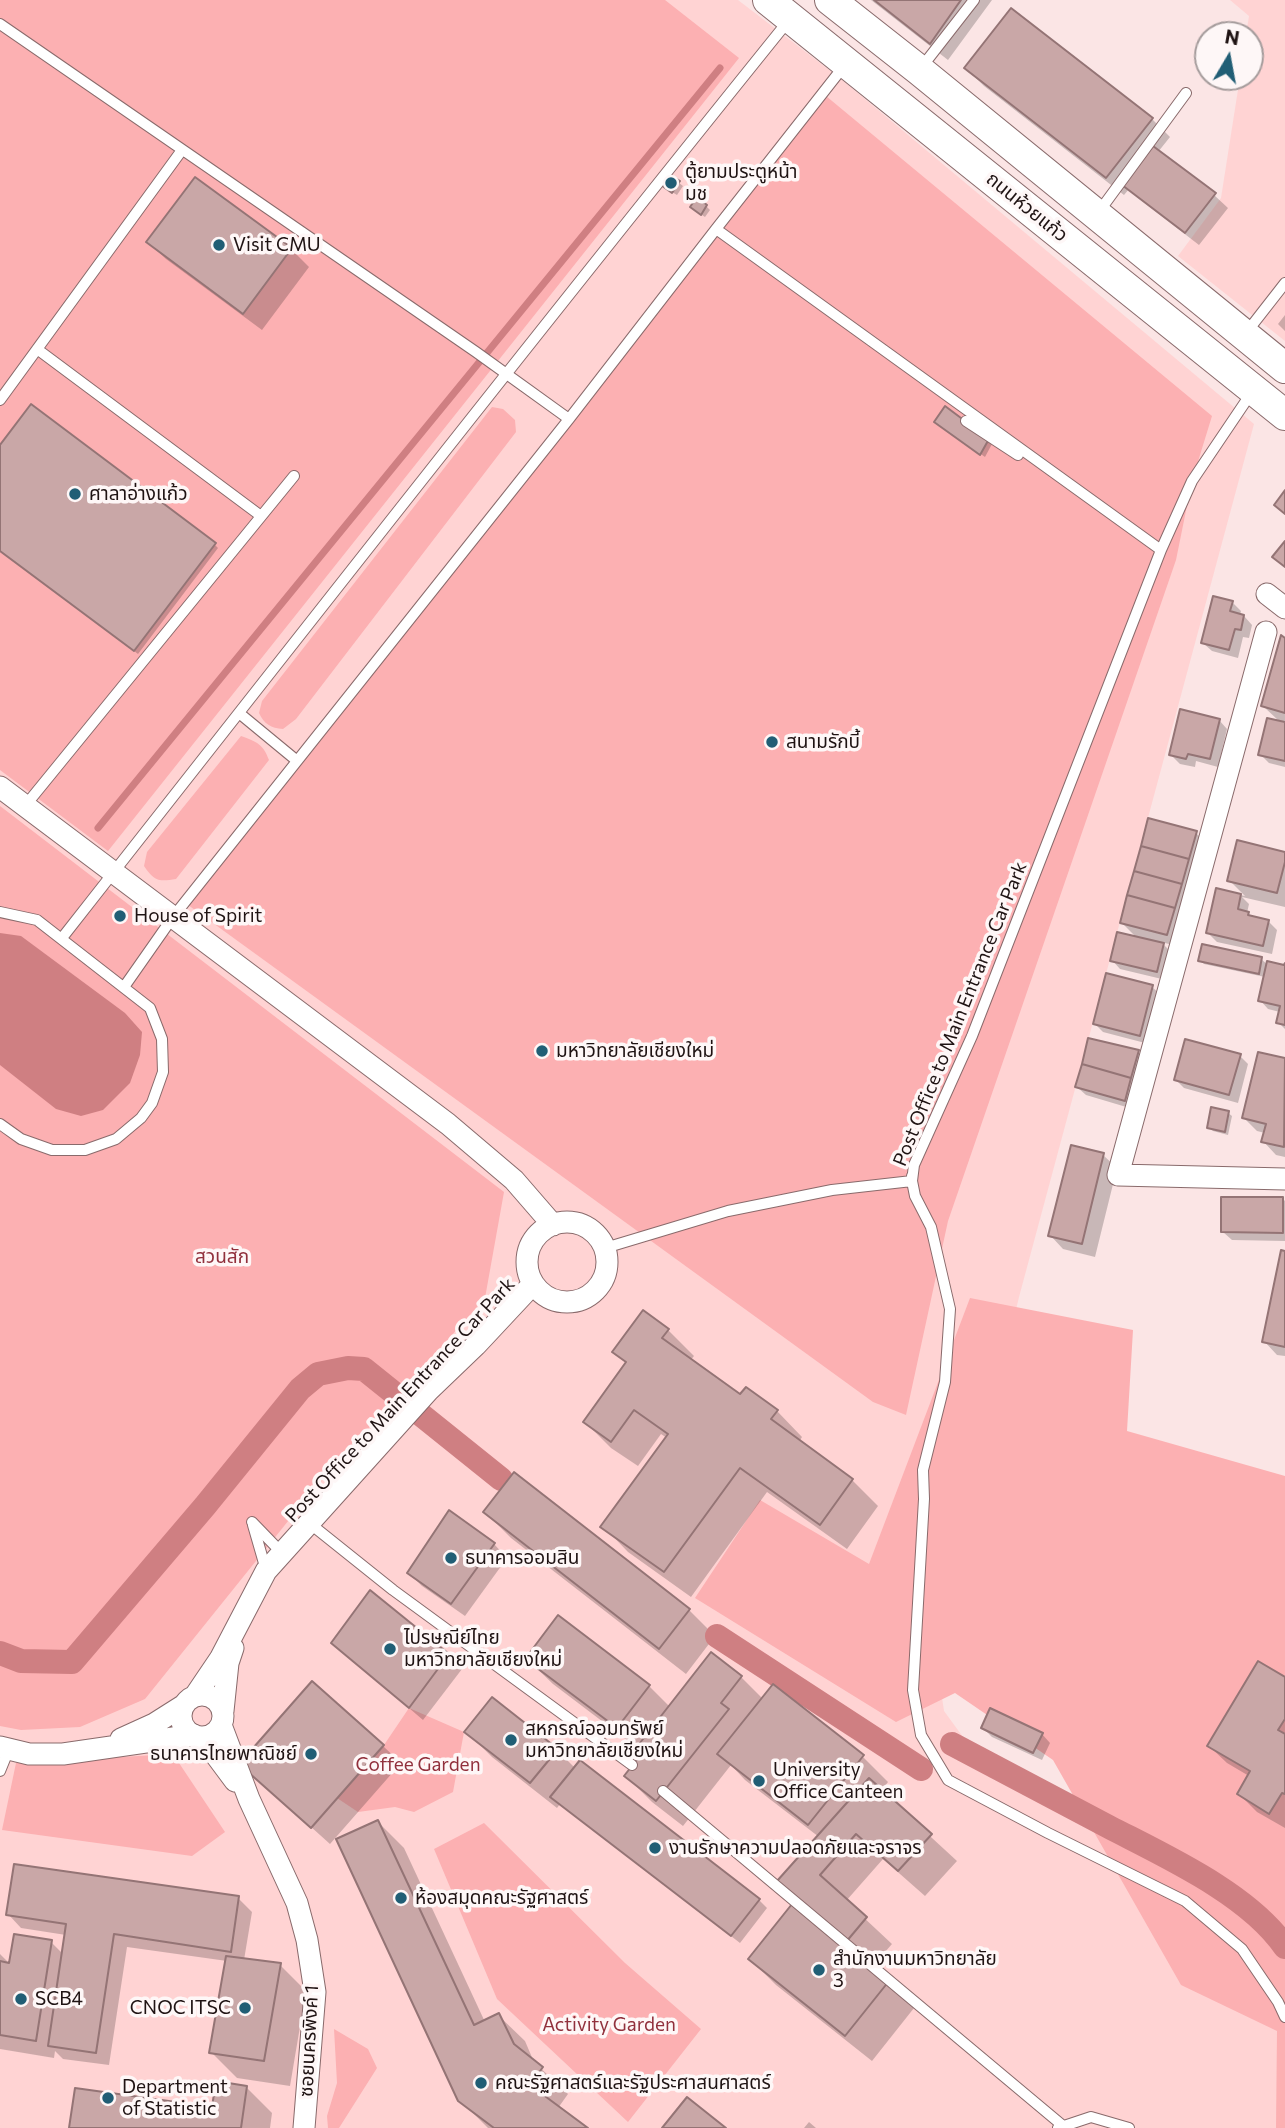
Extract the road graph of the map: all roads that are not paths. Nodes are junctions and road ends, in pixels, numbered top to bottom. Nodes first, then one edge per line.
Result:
1 (830, 0) edge
2 (974, 0) edge
3 (788, 6) edge
4 (0, 24) edge
5 (871, 33) junction
6 (847, 63) junction
7 (919, 70) junction
8 (1186, 93) dead end
9 (182, 150) junction
10 (1096, 216) junction
11 (716, 229) junction
12 (1285, 282) edge
13 (1245, 335) junction
14 (37, 349) junction
15 (1285, 368) edge
16 (507, 374) junction
17 (1253, 390) junction
18 (0, 401) edge
19 (1285, 415) edge
20 (569, 419) junction
21 (966, 421) dead end
22 (294, 476) dead end
23 (261, 516) junction
24 (1161, 550) junction
25 (1267, 594) dead end
26 (1285, 608) edge
27 (1266, 632) dead end
28 (239, 713) junction
29 (296, 760) junction
30 (0, 787) edge
31 (25, 806) junction
32 (113, 872) junction
33 (0, 912) edge
34 (173, 917) junction
35 (62, 938) junction
36 (124, 987) junction
37 (0, 1124) edge
38 (1285, 1180) edge
39 (912, 1181) junction
40 (554, 1225) junction
41 (605, 1248) junction
42 (533, 1283) junction
43 (308, 1522) junction
44 (282, 1553) junction
45 (266, 1571) junction
46 (242, 1619) junction
47 (189, 1700) junction
48 (222, 1718) junction
49 (199, 1737) junction
50 (4, 1748) edge
51 (93, 1748) junction
52 (632, 1766) dead end
53 (0, 1771) edge
54 (663, 1791) dead end
55 (248, 1799) junction
56 (1285, 2017) edge
57 (1060, 2127) edge
58 (304, 2128) edge
59 (1129, 2128) edge

1 - 5 main road, ถนนห้วยแก้ว
2 - 7 lane
3 - 6 main road, ถนนห้วยแก้ว
3 - 16 lane
4 - 9 lane
5 - 6 main road
5 - 7 main road, ถนนห้วยแก้ว
6 - 11 lane
6 - 17 main road, ถนนห้วยแก้ว
7 - 10 main road, ถนนห้วยแก้ว
8 - 10 lane
9 - 14 lane
9 - 16 lane
10 - 13 main road, ถนนห้วยแก้ว
11 - 20 lane
11 - 24 lane
12 - 13 lane
13 - 15 main road, ถนนห้วยแก้ว
14 - 18 lane
14 - 23 lane
16 - 20 lane
16 - 28 lane
17 - 19 main road, ถนนห้วยแก้ว
17 - 24 lane
20 - 29 lane
21 - 24 lane
22 - 23 lane
23 - 31 lane
24 - 39 lane
25 - 26 street
27 - 38 street
28 - 29 lane
28 - 32 lane
29 - 34 lane
30 - 31 street
31 - 32 street
32 - 34 street
32 - 35 lane
33 - 35 lane
34 - 36 lane
34 - 40 street
35 - 36 lane
36 - 37 lane
39 - 41 lane
39 - 56 lane
40 - 41 lane
40 - 42 lane, Post Office to Main Entrance Car Park
41 - 42 street
42 - 43 lane, Post Office to Main Entrance Car Park
43 - 44 lane, Post Office to Main Entrance Car Park
43 - 52 lane
44 - 45 lane
44 - 45 lane, Post Office to Main Entrance Car Park
45 - 46 street
46 - 47 street
46 - 48 street
47 - 48 street
47 - 49 street
47 - 51 street
48 - 49 street
48 - 55 street, ซอยนครพิงค์ 1
49 - 51 street
49 - 55 street, ซอยนครพิงค์ 1
50 - 51 street
50 - 53 lane
54 - 57 lane
55 - 58 street, ซอยนครพิงค์ 1
57 - 59 lane

